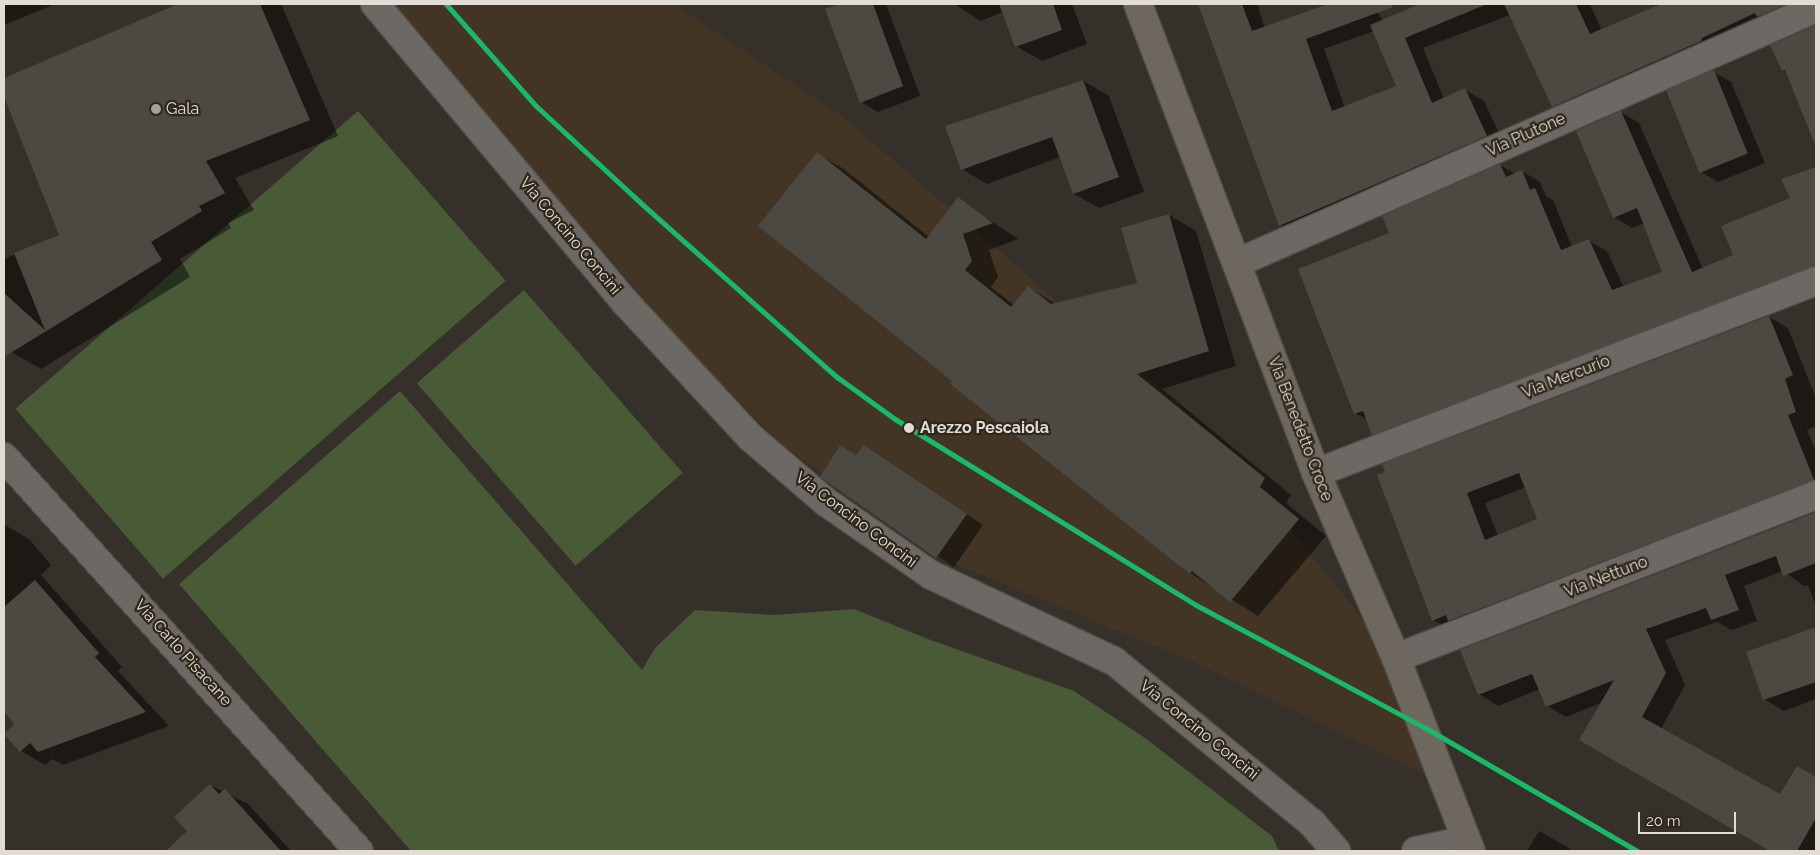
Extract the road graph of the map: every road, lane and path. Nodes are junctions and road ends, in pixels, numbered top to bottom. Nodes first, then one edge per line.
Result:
1 (375, 4) edge
2 (1138, 4) edge
3 (1816, 8) edge
4 (1237, 263) junction
5 (1816, 281) edge
6 (4, 457) edge
7 (1316, 473) junction
8 (1816, 495) edge
9 (1396, 658) junction
10 (1468, 845) edge
11 (360, 851) edge
12 (1336, 851) edge
13 (1416, 851) edge

1 - 12 street, Via Concino Concini
2 - 4 main road, Via Benedetto Croce
3 - 4 street, Via Plutone
4 - 7 main road, Via Benedetto Croce
5 - 7 street, Via Mercurio
6 - 11 street, Via Carlo Pisacane
7 - 9 main road, Via Benedetto Croce
8 - 9 street, Via Nettuno
9 - 10 main road, Via Benedetto Croce
10 - 13 street

